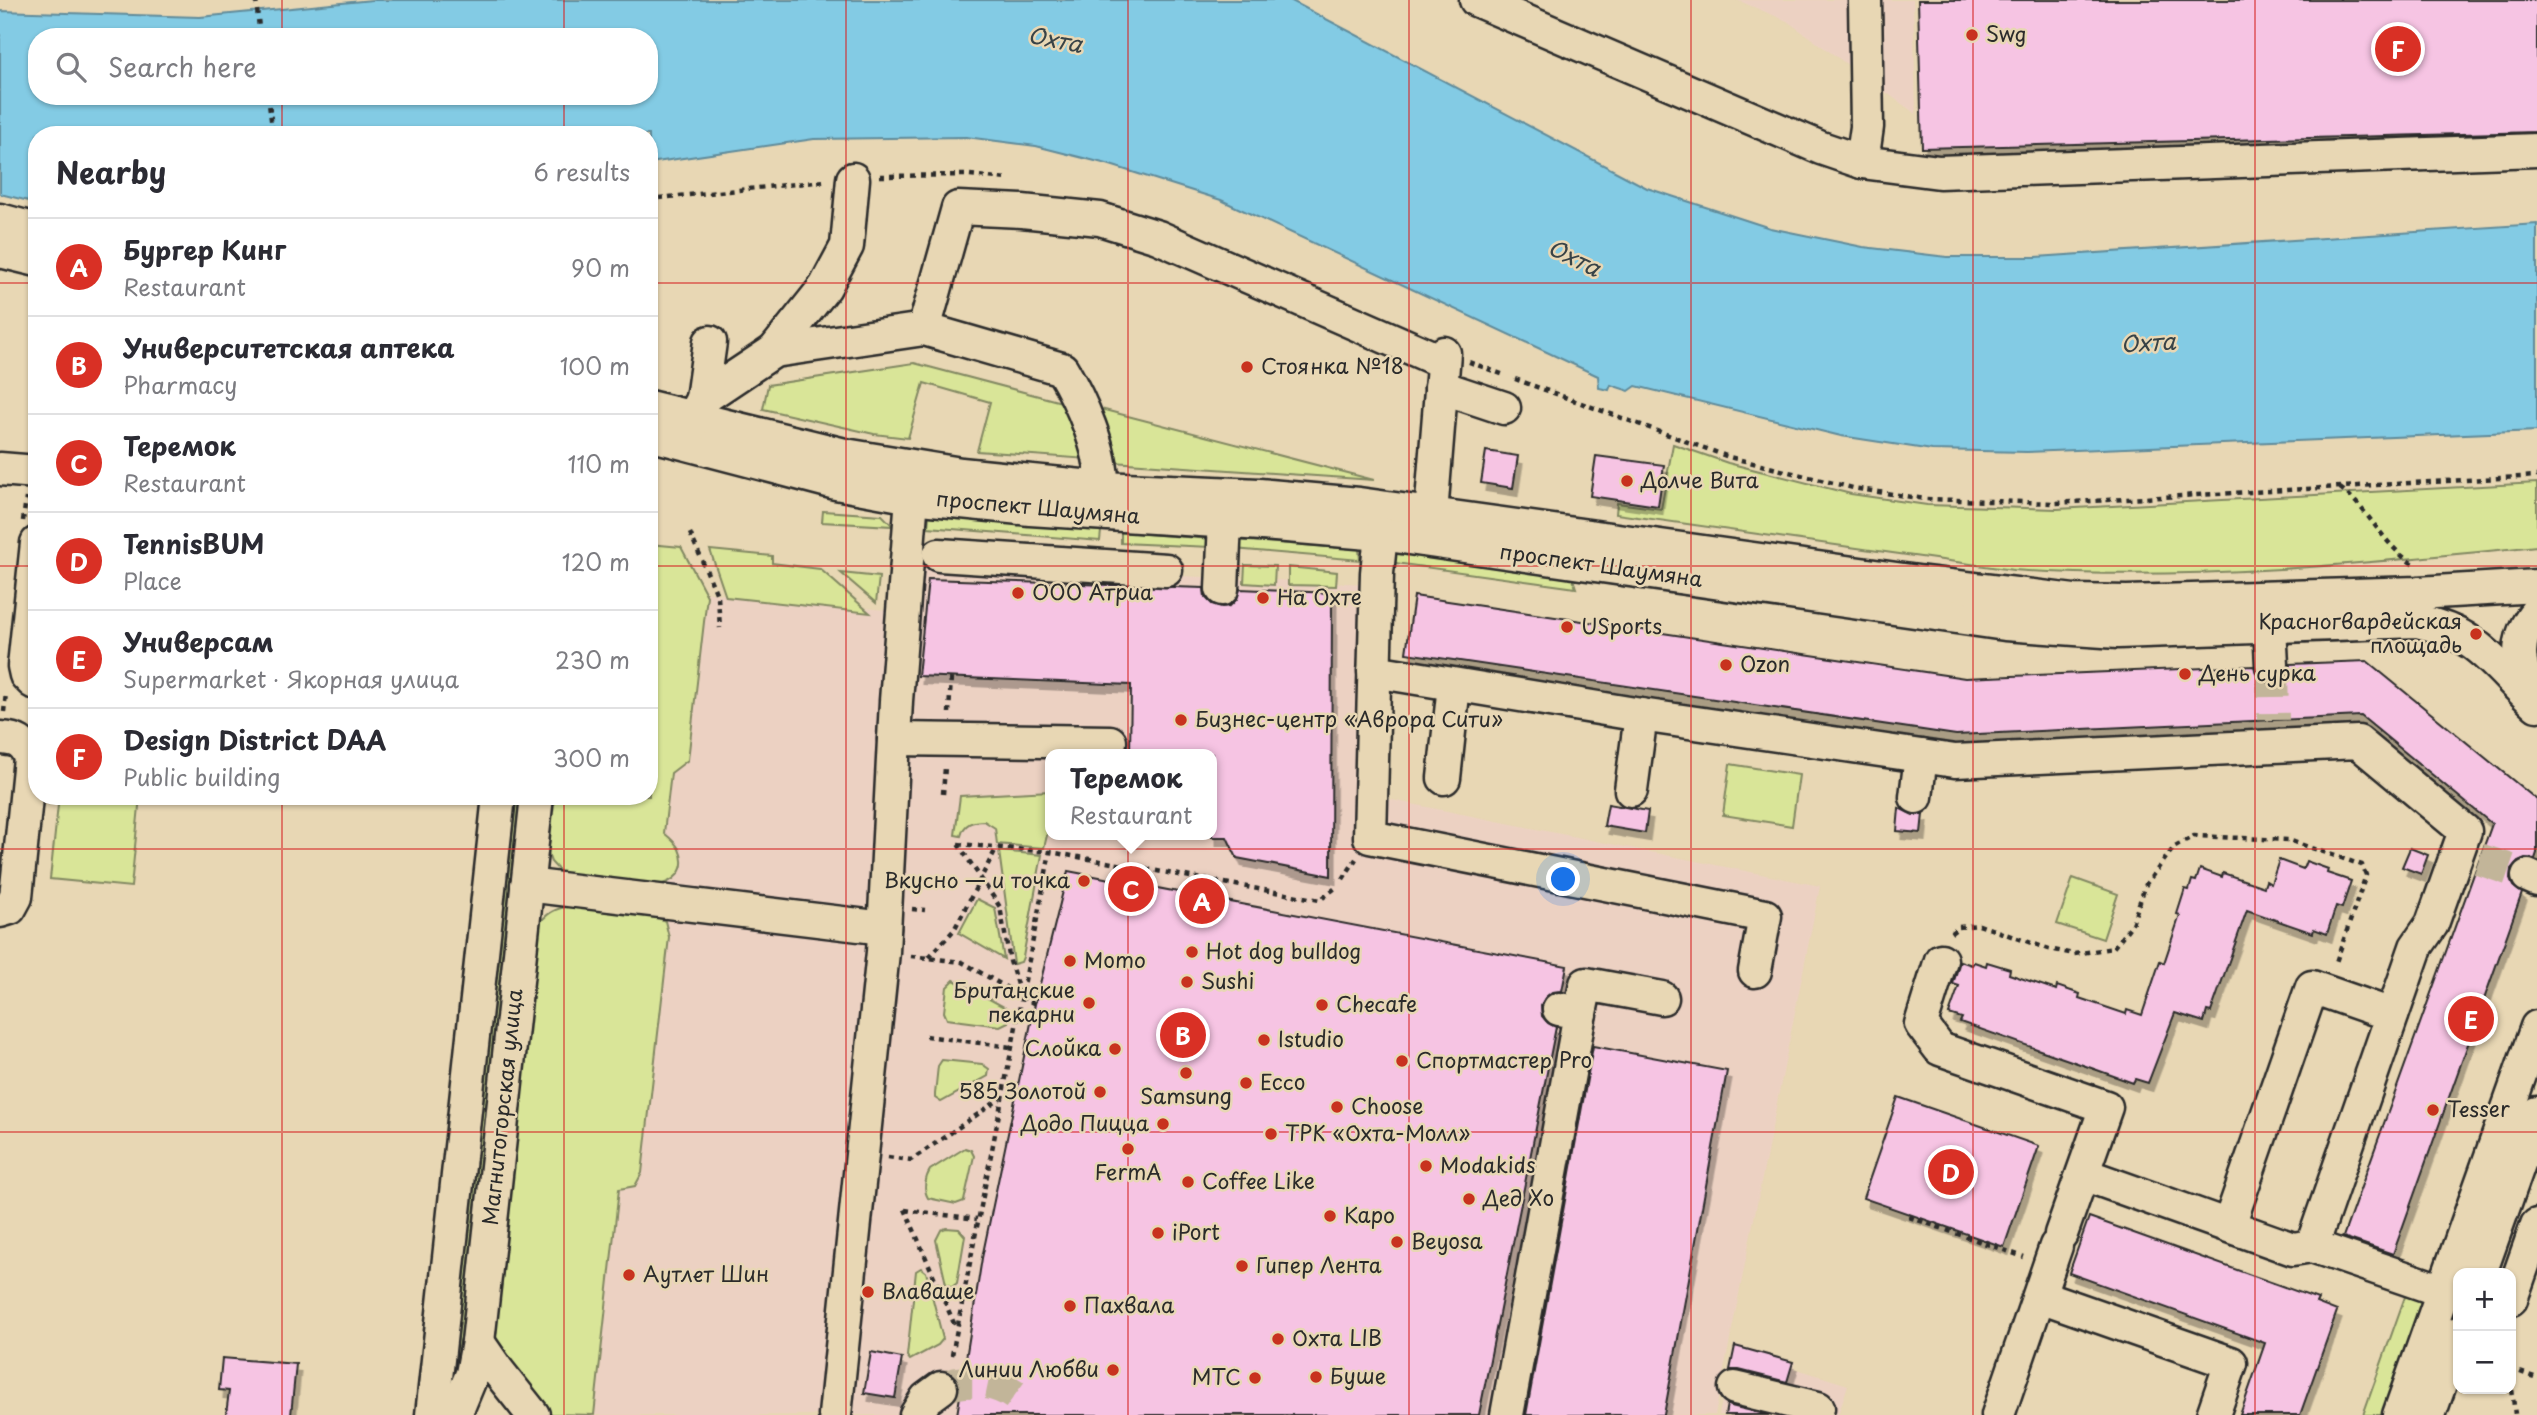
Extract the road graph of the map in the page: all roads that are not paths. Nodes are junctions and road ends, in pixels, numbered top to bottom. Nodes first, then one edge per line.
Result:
1 (1865, 0) edge
2 (1492, 3) edge
3 (2537, 150) edge
4 (1862, 162) junction
5 (853, 179) dead end
6 (0, 220) edge
7 (28, 228) edge
8 (0, 251) edge
9 (28, 258) edge
10 (924, 329) junction
11 (710, 342) dead end
12 (774, 351) junction
13 (1443, 367) junction
14 (1504, 408) dead end
15 (658, 410) edge
16 (694, 420) junction
17 (658, 431) edge
18 (0, 469) edge
19 (28, 471) edge
20 (912, 497) junction
21 (1108, 501) junction
22 (1431, 514) junction
23 (1225, 521) junction
24 (1381, 534) junction
25 (939, 555) dead end
26 (1109, 566) junction
27 (1166, 570) dead end
28 (2537, 586) edge
29 (1222, 589) dead end
30 (2537, 611) edge
31 (2270, 627) junction
32 (28, 628) edge
33 (2272, 665) tunnel mouth
34 (1374, 671) junction
35 (28, 677) edge
36 (0, 680) edge
37 (28, 682) edge
38 (1454, 685) junction
39 (2534, 702) edge
40 (1641, 715) junction
41 (0, 738) edge
42 (894, 739) junction
43 (1110, 741) dead end
44 (28, 753) edge
45 (1921, 756) junction
46 (28, 778) edge
47 (1444, 778) dead end
48 (1631, 789) dead end
49 (1916, 797) dead end
50 (498, 805) edge
51 (536, 805) edge
52 (527, 886) junction
53 (0, 911) edge
54 (884, 928) junction
55 (1941, 960) road end
56 (1755, 971) dead end
57 (1662, 998) dead end
58 (2392, 1015) junction
59 (2537, 1027) edge
60 (2537, 1113) edge
61 (2083, 1174) junction
62 (2229, 1225) junction
63 (2537, 1225) edge
64 (2312, 1245) junction
65 (2482, 1268) edge
66 (2516, 1285) edge
67 (2443, 1291) junction
68 (2040, 1296) junction
69 (478, 1342) junction
70 (2451, 1371) edge
71 (941, 1388) tunnel mouth
72 (1735, 1388) dead end
73 (1818, 1407) edge
74 (432, 1415) edge
75 (455, 1415) edge
76 (533, 1415) edge
77 (835, 1415) edge
78 (916, 1415) edge
79 (1507, 1415) edge
80 (1998, 1415) edge
81 (2213, 1415) edge
82 (2399, 1415) edge
83 (2429, 1415) edge

1 - 4 street
2 - 4 street
3 - 4 street
5 - 12 street
6 - 7 street
8 - 9 street
10 - 12 street
10 - 13 street
10 - 21 street
11 - 16 street
12 - 16 street
13 - 14 street
13 - 22 street
15 - 16 street, проспект Шаумяна
16 - 17 street, проспект Шаумяна
16 - 20 street, проспект Шаумяна
16 - 21 street, проспект Шаумяна
18 - 19 street
20 - 21 street, проспект Шаумяна
20 - 42 street
21 - 22 street, проспект Шаумяна
21 - 23 street, проспект Шаумяна
21 - 26 street
22 - 28 street, проспект Шаумяна
23 - 24 street, проспект Шаумяна
23 - 29 street
24 - 31 street, проспект Шаумяна
24 - 34 street
25 - 26 street
26 - 27 street
30 - 39 street
31 - 33 street
31 - 39 street, проспект Шаумяна
32 - 35 street
34 - 38 street
34 - 56 street
36 - 37 street
38 - 40 street
38 - 47 street
40 - 45 street
40 - 48 street
41 - 44 street
42 - 43 street
42 - 54 street
45 - 49 street
45 - 58 street
46 - 53 street
50 - 74 street, Магнитогорская улица
51 - 52 street, Магнитогорская улица
52 - 54 street
52 - 69 street, Магнитогорская улица
54 - 77 street
55 - 61 street
57 - 79 street
58 - 62 street
58 - 64 street
59 - 67 street
60 - 65 street
61 - 62 street
61 - 68 street
62 - 64 street
63 - 66 street
64 - 67 street
67 - 82 street
68 - 80 street
68 - 81 street
69 - 75 street, Магнитогорская улица
69 - 76 street
70 - 83 street
71 - 78 street
72 - 73 street

